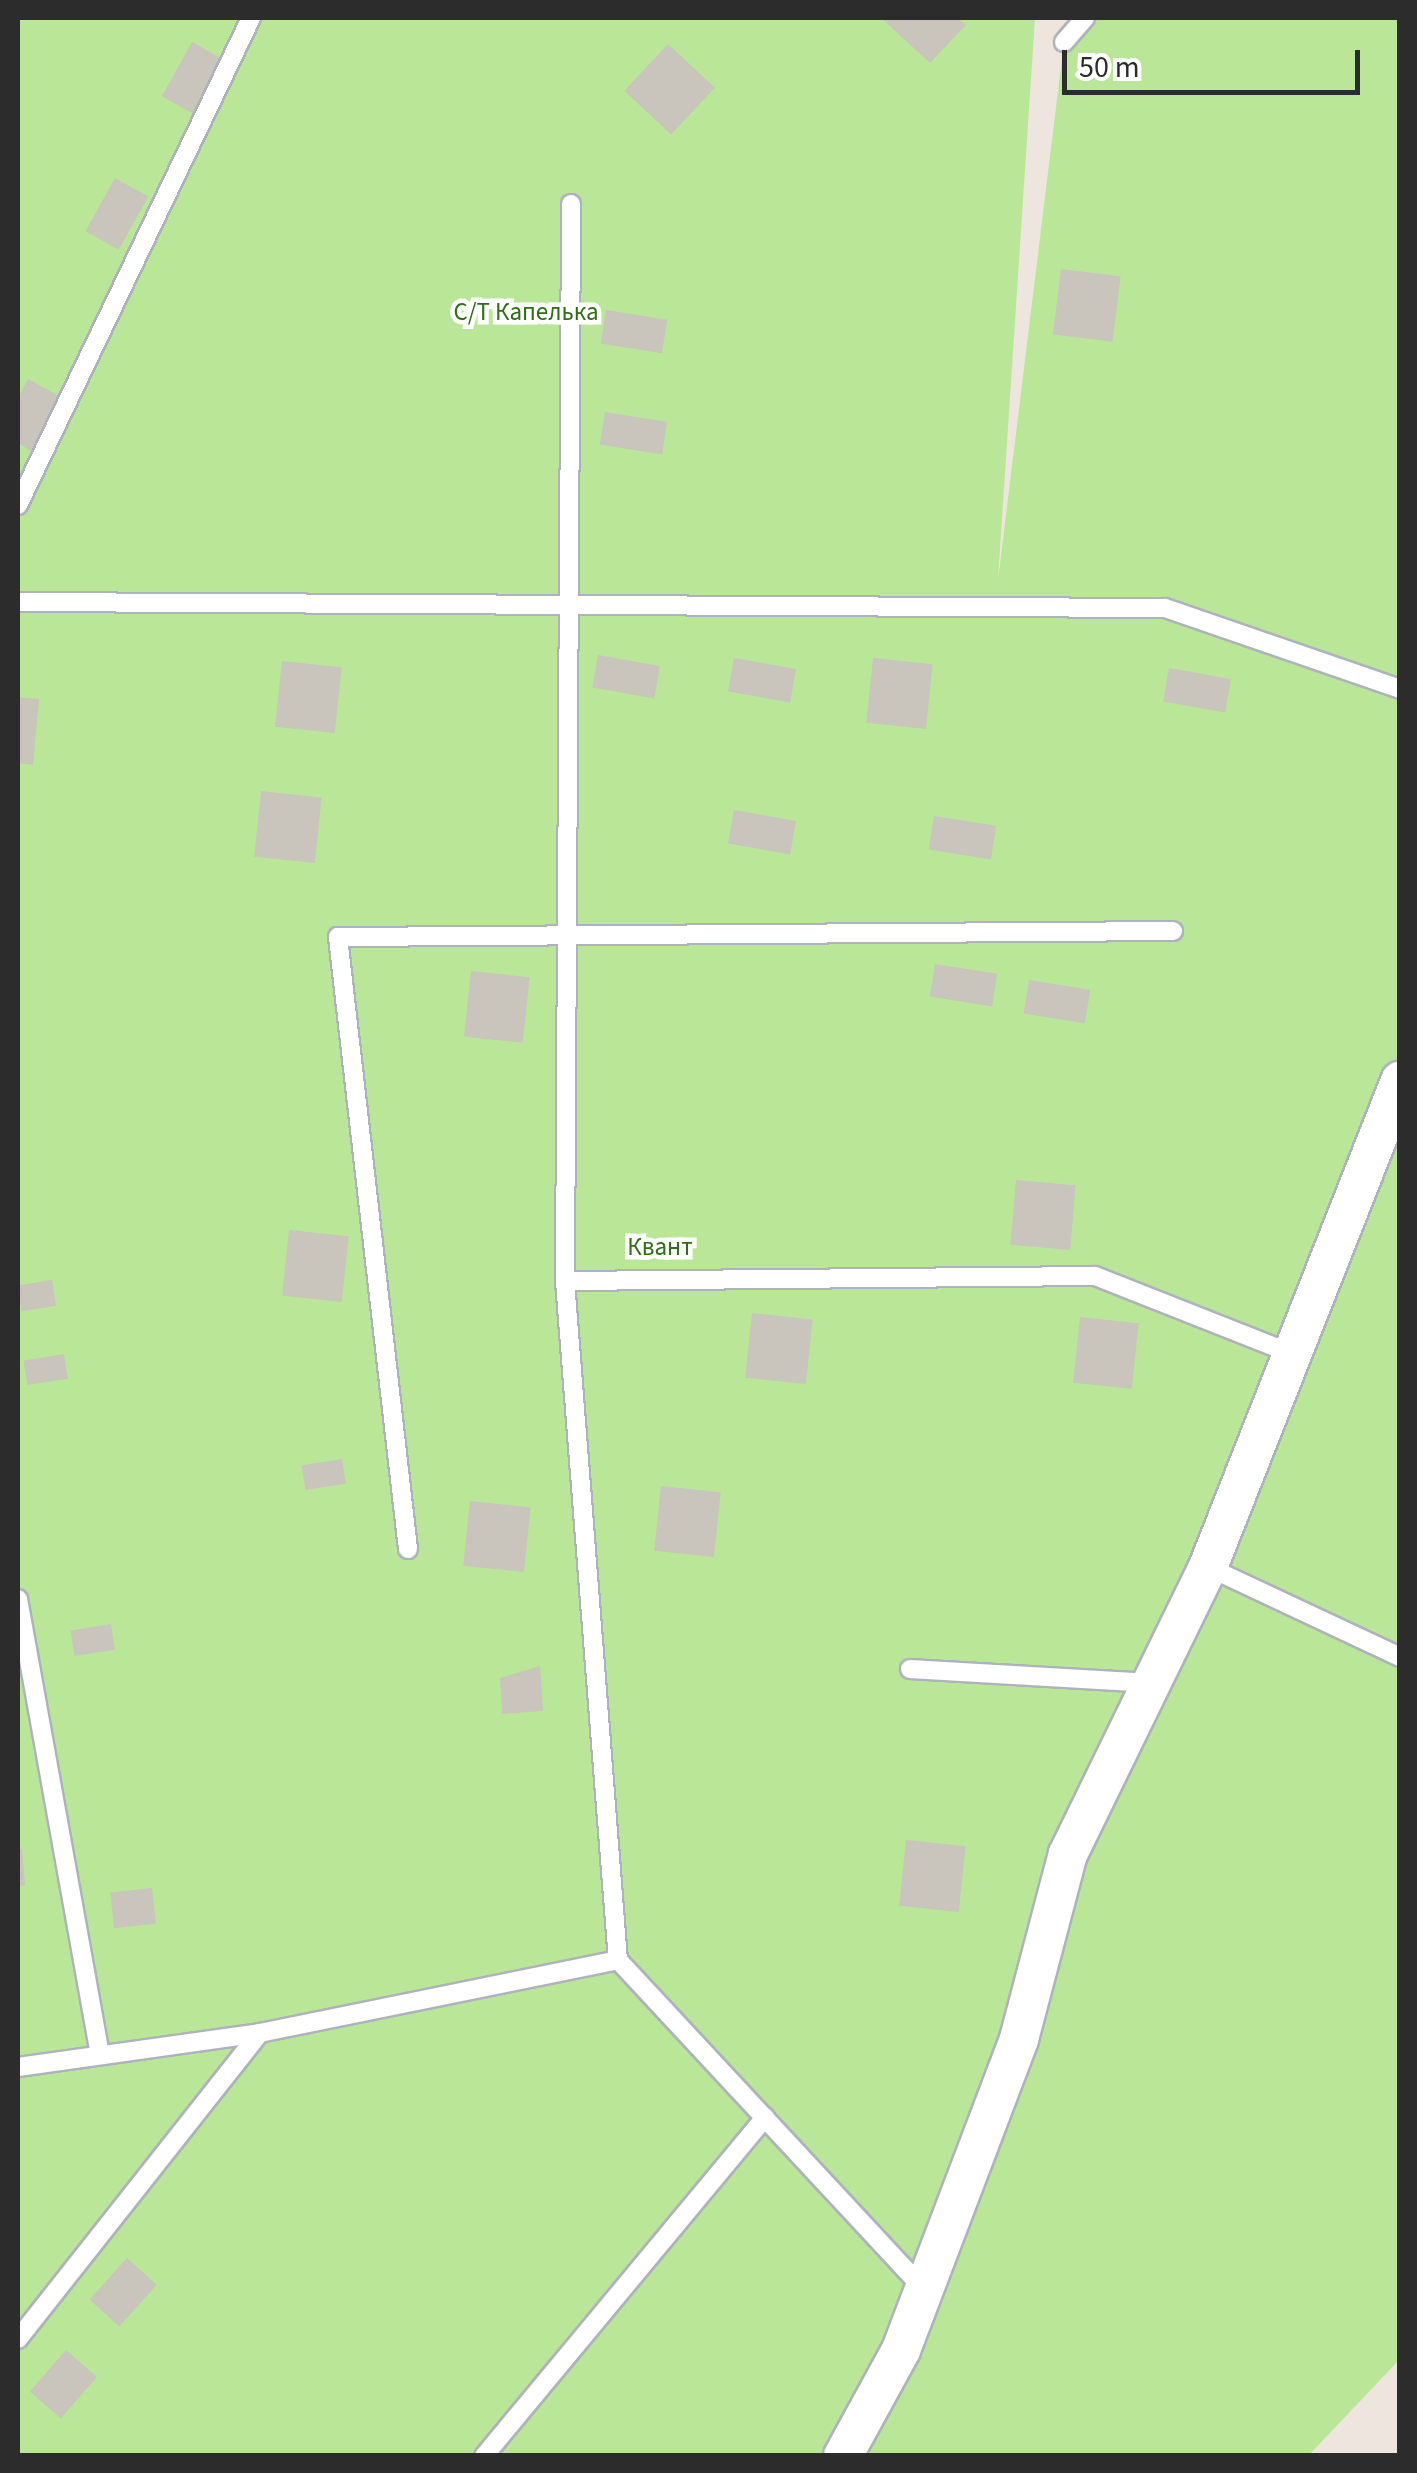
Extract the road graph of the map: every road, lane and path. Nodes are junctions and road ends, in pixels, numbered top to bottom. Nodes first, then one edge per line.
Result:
1 (252, 18) edge
2 (1085, 18) edge
3 (1064, 42) dead end
4 (572, 204) dead end
5 (18, 505) edge
6 (18, 602) edge
7 (570, 605) junction
8 (1400, 689) edge
9 (1173, 931) dead end
10 (567, 935) junction
11 (1398, 1091) edge
12 (565, 1281) junction
13 (1290, 1353) junction
14 (408, 1549) dead end
15 (1208, 1568) junction
16 (18, 1599) edge
17 (1400, 1658) edge
18 (910, 1669) dead end
19 (1152, 1683) junction
20 (618, 1960) junction
21 (260, 2033) junction
22 (100, 2052) junction
23 (18, 2067) edge
24 (765, 2118) junction
25 (924, 2290) junction
26 (18, 2339) edge
27 (484, 2456) edge
28 (843, 2456) edge

1 - 5 lane
2 - 3 lane
4 - 7 lane
6 - 7 lane
7 - 8 lane
7 - 10 lane
9 - 10 lane
10 - 12 lane
10 - 14 lane
11 - 13 street
12 - 13 lane
12 - 20 lane
13 - 15 street
15 - 17 lane
15 - 19 street
16 - 22 lane
18 - 19 lane
19 - 25 street
20 - 21 lane
20 - 24 lane
21 - 22 lane
21 - 26 lane
22 - 23 lane
24 - 25 lane
24 - 27 lane
25 - 28 street

